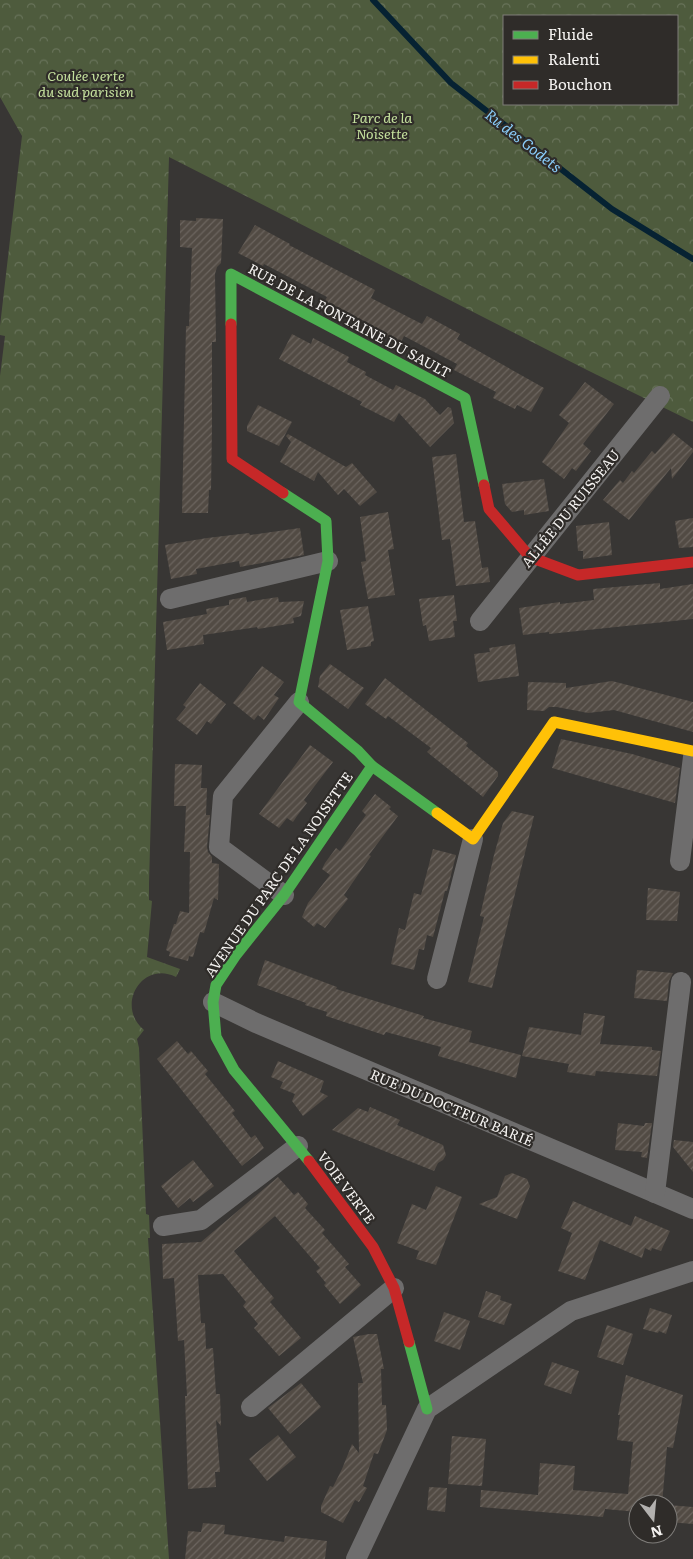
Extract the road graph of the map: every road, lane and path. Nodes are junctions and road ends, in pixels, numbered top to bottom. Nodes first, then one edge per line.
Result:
1 (660, 396) dead end
2 (530, 557) junction
3 (328, 561) junction
4 (693, 562) edge
5 (170, 599) dead end
6 (480, 622) dead end
7 (300, 702) junction
8 (693, 751) edge
9 (693, 757) edge
10 (372, 766) junction
11 (474, 838) junction
12 (680, 862) dead end
13 (284, 895) junction
14 (437, 979) dead end
15 (681, 982) dead end
16 (213, 1002) junction
17 (298, 1146) junction
18 (655, 1193) junction
19 (693, 1209) edge
20 (163, 1226) dead end
21 (693, 1270) edge
22 (394, 1288) junction
23 (251, 1407) dead end
24 (427, 1409) junction
25 (356, 1559) edge

1 - 2 street, ALLÉE DU RUISSEAU
2 - 3 street, RUE DE LA FONTAINE DU SAULT
2 - 4 street
2 - 6 street, ALLÉE DU RUISSEAU
3 - 5 street
3 - 7 street, RUE DE LA FONTAINE DU SAULT
7 - 10 street
7 - 13 street
8 - 11 street
9 - 12 street
10 - 11 street
10 - 13 street, AVENUE DU PARC DE LA NOISETTE
11 - 14 street
13 - 16 street, AVENUE DU PARC DE LA NOISETTE
15 - 18 street
16 - 17 street, VOIE VERTE
16 - 18 street, RUE DU DOCTEUR BARIÉ
17 - 20 street
17 - 22 street, VOIE VERTE
18 - 19 street, RUE DU DOCTEUR BARIÉ
21 - 24 street
22 - 23 street
22 - 24 street, VOIE VERTE
24 - 25 street

